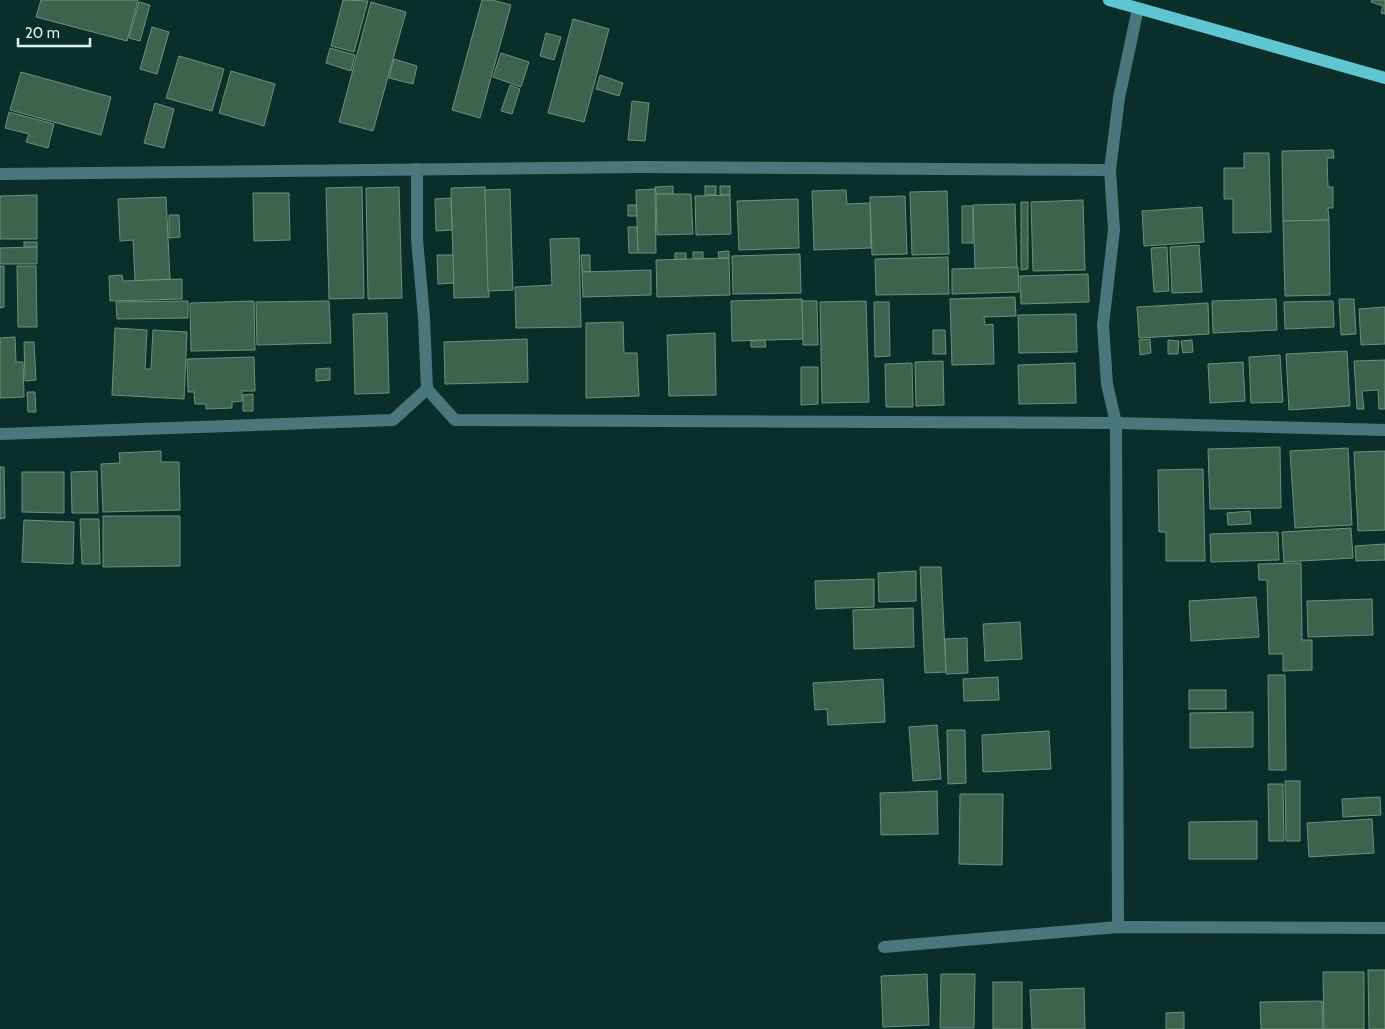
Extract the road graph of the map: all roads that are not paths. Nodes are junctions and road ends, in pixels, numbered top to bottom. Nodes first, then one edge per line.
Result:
1 (1109, 0) edge
2 (1138, 8) junction
3 (1385, 78) edge
4 (417, 170) junction
5 (1110, 170) junction
6 (0, 174) edge
7 (427, 389) junction
8 (1116, 423) junction
9 (1385, 430) edge
10 (0, 434) edge
11 (1118, 926) junction
12 (1385, 928) edge
13 (884, 947) dead end

1 - 2 main road
2 - 3 main road
2 - 5 street
4 - 5 street
4 - 6 street
4 - 7 street
5 - 8 street
7 - 8 street
7 - 10 street
8 - 9 street
8 - 11 street
11 - 12 street
11 - 13 street

